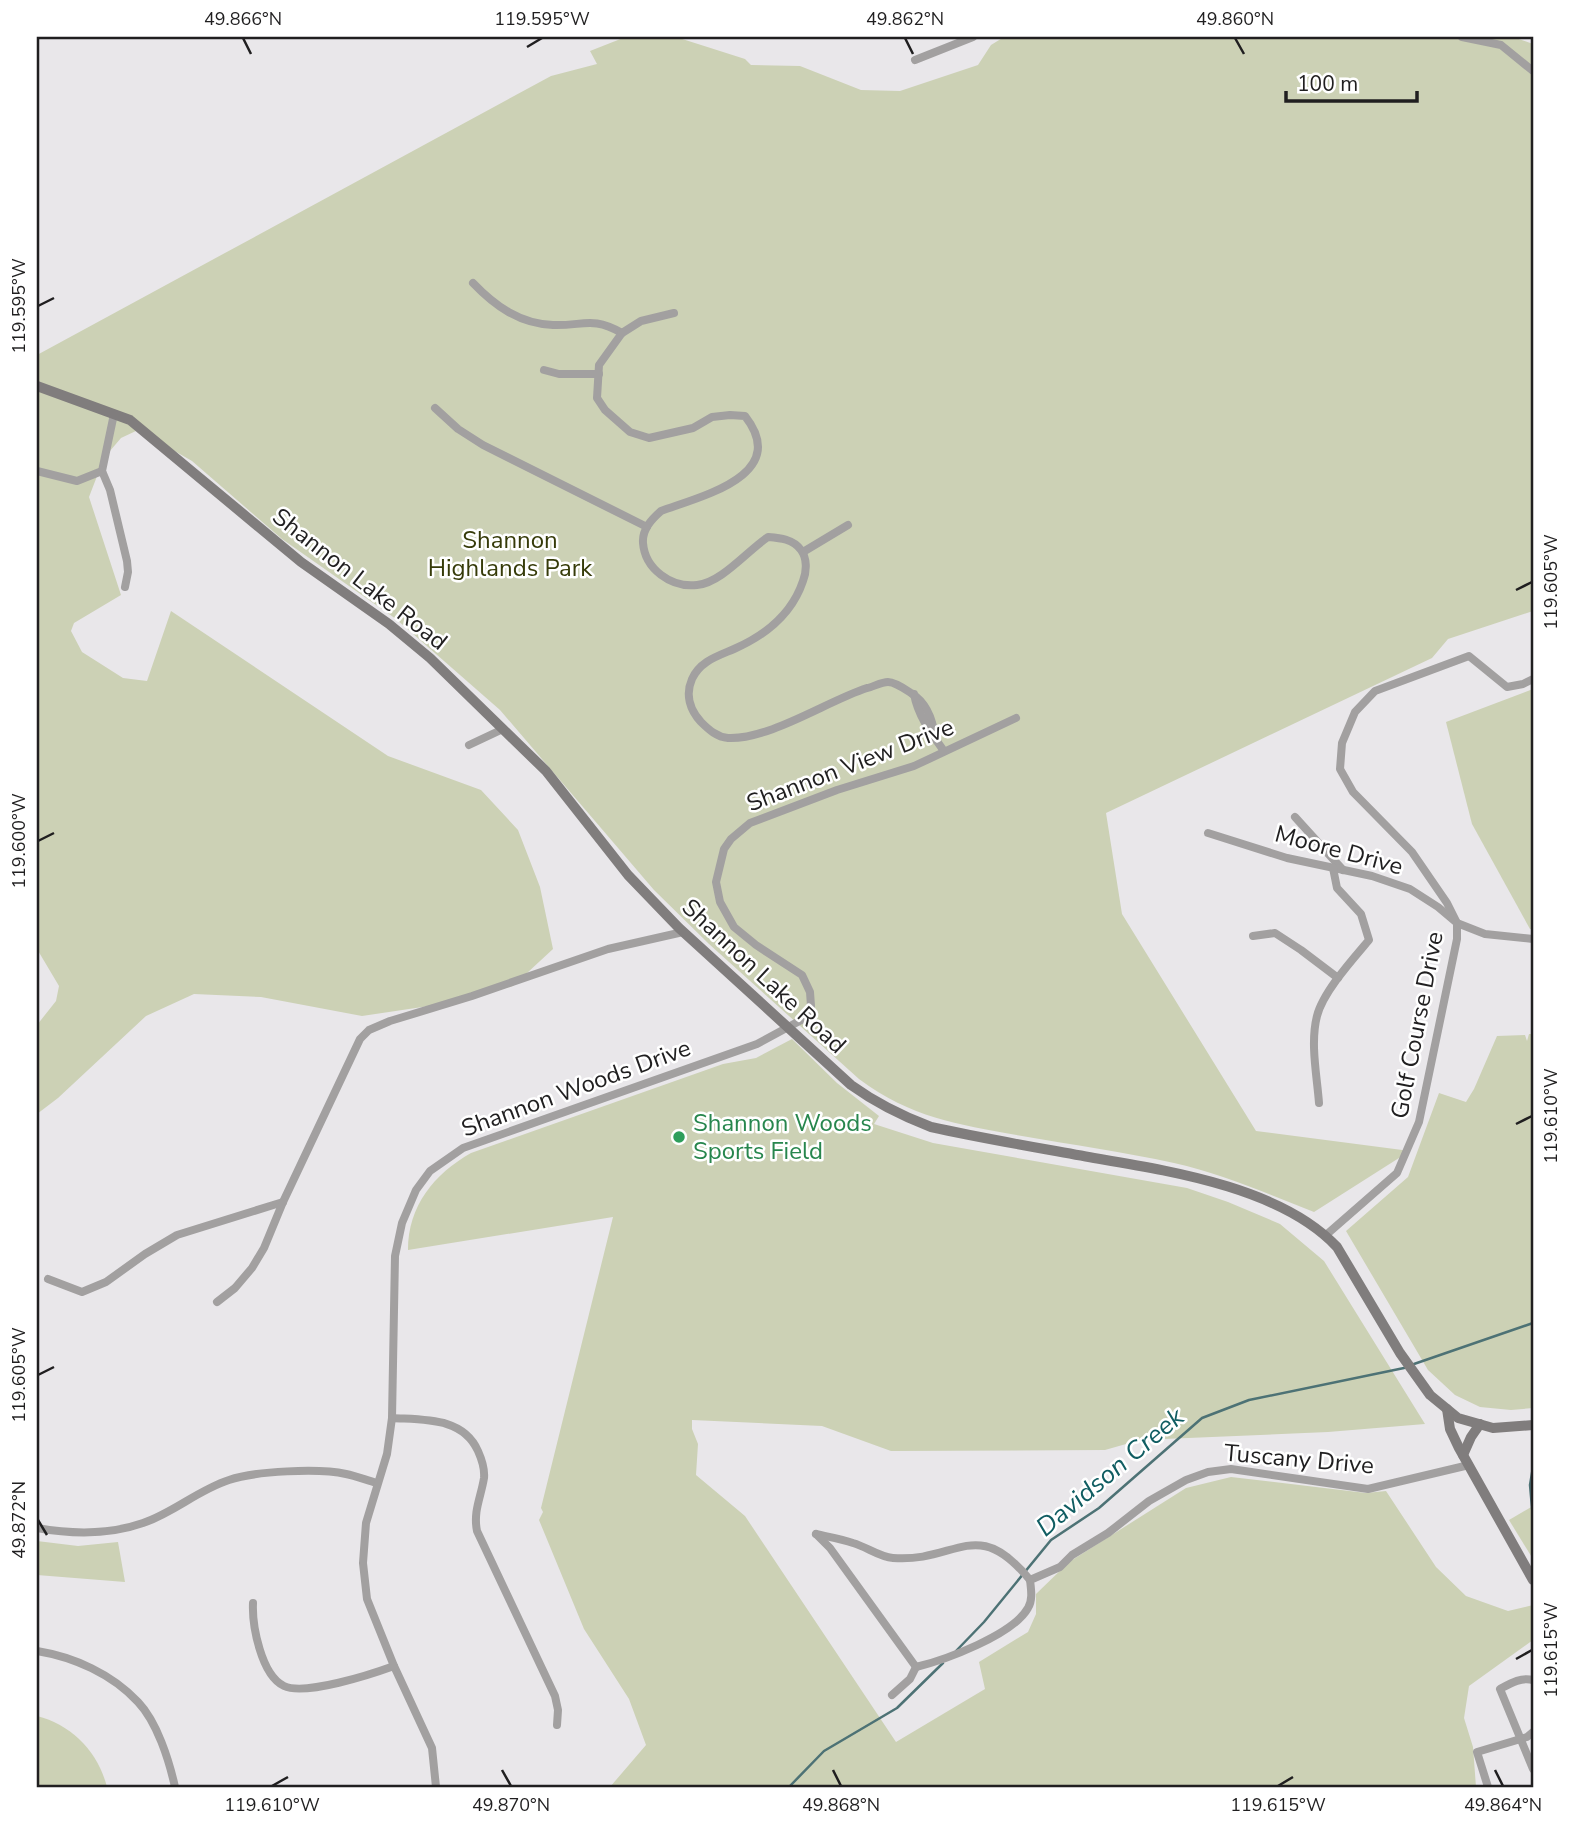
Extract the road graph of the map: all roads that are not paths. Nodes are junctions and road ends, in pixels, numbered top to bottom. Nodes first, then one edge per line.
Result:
1 (974, 37) edge
2 (1462, 37) edge
3 (915, 61) dead end
4 (1533, 71) edge
5 (473, 283) dead end
6 (674, 313) dead end
7 (622, 333) junction
8 (544, 370) dead end
9 (599, 374) junction
10 (37, 386) edge
11 (435, 408) dead end
12 (114, 414) junction
13 (37, 471) edge
14 (102, 471) junction
15 (848, 526) dead end
16 (647, 527) junction
17 (803, 552) junction
18 (125, 587) dead end
19 (1533, 679) edge
20 (1016, 718) dead end
21 (503, 729) junction
22 (469, 745) dead end
23 (944, 751) junction
24 (1295, 817) dead end
25 (1208, 833) dead end
26 (1333, 868) junction
27 (1343, 870) junction
28 (1457, 923) junction
29 (683, 932) junction
30 (1253, 936) dead end
31 (1533, 939) edge
32 (1338, 978) junction
33 (788, 1026) junction
34 (1319, 1103) dead end
35 (283, 1202) junction
36 (1326, 1235) junction
37 (48, 1279) dead end
38 (217, 1302) dead end
39 (1447, 1409) junction
40 (391, 1418) junction
41 (1480, 1424) junction
42 (1533, 1425) edge
43 (1466, 1460) junction
44 (377, 1483) junction
45 (37, 1528) edge
46 (1030, 1580) junction
47 (1533, 1580) edge
48 (253, 1603) dead end
49 (37, 1651) edge
50 (394, 1666) junction
51 (916, 1667) junction
52 (1533, 1680) edge
53 (892, 1695) dead end
54 (557, 1725) dead end
55 (1533, 1732) edge
56 (1520, 1738) junction
57 (1533, 1769) edge
58 (175, 1787) edge
59 (436, 1787) edge
60 (1488, 1787) edge

1 - 3 street
2 - 4 street
5 - 7 street
6 - 7 street
7 - 9 street
8 - 9 street
9 - 16 street
10 - 12 main road, Shannon Lake Road
11 - 16 street
12 - 14 street
12 - 21 main road, Shannon Lake Road
13 - 14 street
14 - 18 street
15 - 17 street
16 - 17 street
17 - 23 street
19 - 28 street, Golf Course Drive
20 - 23 street, Shannon View Drive
21 - 22 street
21 - 29 main road, Shannon Lake Road
23 - 33 street, Shannon View Drive
24 - 27 street
25 - 26 street, Moore Drive
26 - 27 street, Moore Drive
26 - 32 street
27 - 28 street, Moore Drive
28 - 31 street, Moore Drive
28 - 36 street, Golf Course Drive
29 - 33 main road, Shannon Lake Road
29 - 35 street
30 - 32 street
32 - 34 street
33 - 36 main road, Shannon Lake Road
33 - 40 street, Shannon Woods Drive
35 - 37 street
35 - 38 street
36 - 39 main road, Shannon Lake Road
39 - 41 main road, Shannon Lake Road
39 - 43 main road
40 - 44 street, Shannon Woods Drive
40 - 54 street
41 - 42 main road, Shannon Lake Road
41 - 43 main road
43 - 46 street, Tuscany Drive
43 - 47 main road
44 - 45 street
44 - 50 street, Shannon Woods Drive
46 - 51 street
46 - 51 street
48 - 50 street
49 - 58 street
50 - 59 street, Shannon Woods Drive
51 - 53 street
52 - 56 street
55 - 56 street
56 - 57 street
56 - 60 street

